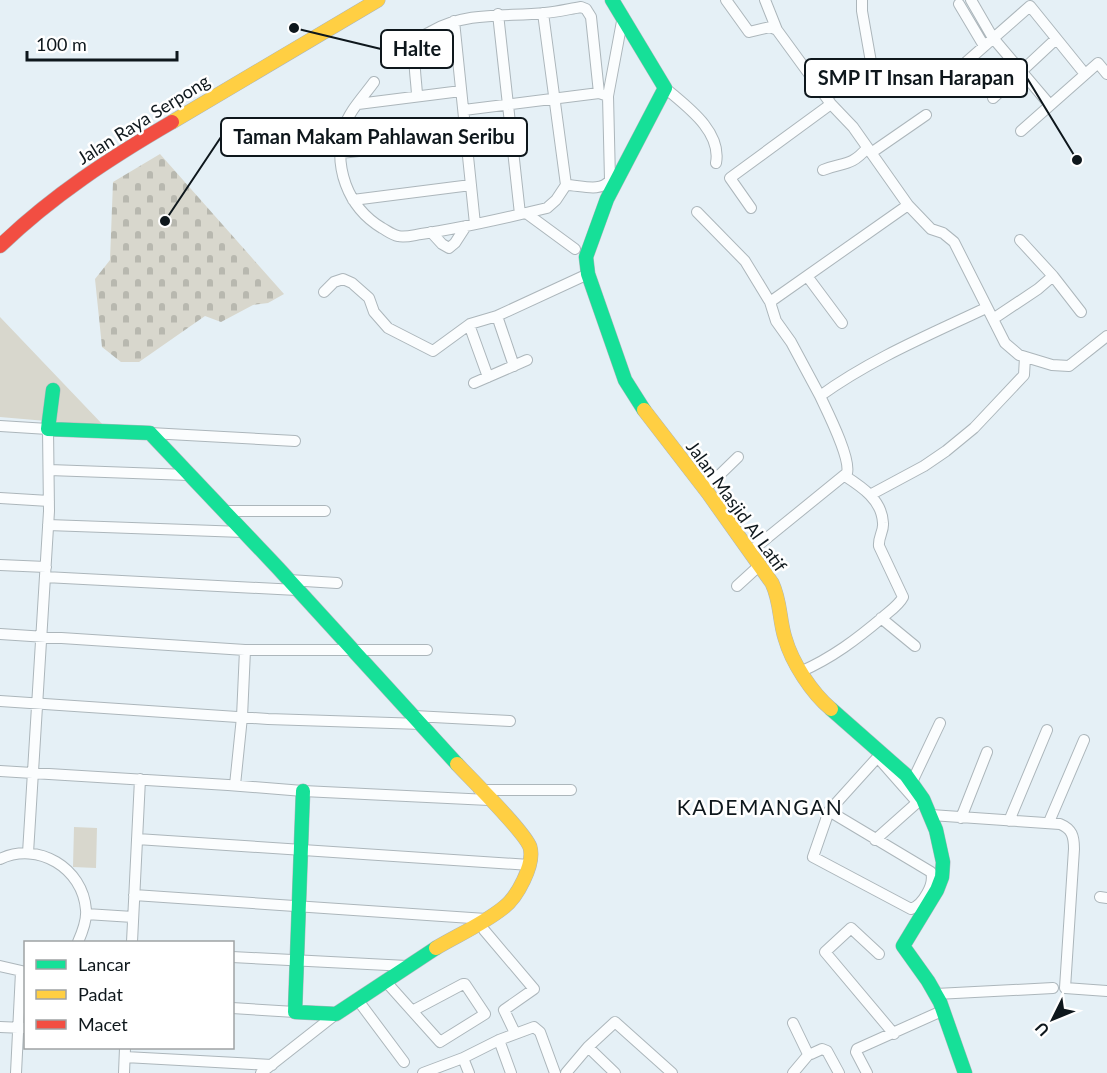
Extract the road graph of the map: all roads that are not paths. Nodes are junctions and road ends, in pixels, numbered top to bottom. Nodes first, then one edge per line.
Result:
1 (378, 0) edge
2 (612, 0) edge
3 (726, 0) edge
4 (765, 0) edge
5 (972, 0) edge
6 (864, 1) edge
7 (959, 4) dead end
8 (543, 13) junction
9 (498, 14) junction
10 (623, 16) junction
11 (454, 21) junction
12 (777, 30) junction
13 (1056, 39) junction
14 (989, 42) junction
15 (415, 51) junction
16 (395, 61) dead end
17 (964, 64) dead end
18 (1022, 72) junction
19 (1085, 74) junction
20 (1107, 74) edge
21 (374, 82) dead end
22 (664, 88) junction
23 (461, 91) junction
24 (603, 94) junction
25 (417, 96) junction
26 (993, 98) dead end
27 (554, 99) junction
28 (829, 100) junction
29 (358, 104) junction
30 (507, 104) junction
31 (1050, 105) junction
32 (464, 110) junction
33 (926, 115) dead end
34 (1021, 131) dead end
35 (465, 139) junction
36 (869, 151) junction
37 (341, 153) junction
38 (716, 162) dead end
39 (823, 170) dead end
40 (471, 185) junction
41 (566, 185) junction
42 (353, 200) junction
43 (908, 205) junction
44 (751, 208) dead end
45 (697, 212) dead end
46 (523, 214) junction
47 (470, 225) junction
48 (431, 232) junction
49 (1020, 240) dead end
50 (0, 246) edge
51 (575, 249) dead end
52 (588, 274) junction
53 (807, 276) junction
54 (1053, 276) junction
55 (324, 292) dead end
56 (770, 302) junction
57 (986, 308) junction
58 (1081, 312) dead end
59 (497, 316) junction
60 (993, 319) junction
61 (842, 323) dead end
62 (471, 330) dead end
63 (1107, 336) edge
64 (1025, 357) junction
65 (527, 360) dead end
66 (514, 366) junction
67 (488, 377) junction
68 (474, 383) dead end
69 (53, 390) dead end
70 (820, 396) junction
71 (0, 426) edge
72 (48, 429) junction
73 (150, 433) junction
74 (295, 441) dead end
75 (738, 457) dead end
76 (49, 470) junction
77 (189, 475) junction
78 (845, 476) junction
79 (705, 489) junction
80 (870, 495) junction
81 (0, 498) edge
82 (49, 501) junction
83 (224, 511) junction
84 (325, 512) dead end
85 (48, 525) junction
86 (243, 532) junction
87 (751, 550) junction
88 (0, 565) edge
89 (760, 565) junction
90 (45, 572) junction
91 (337, 583) dead end
92 (293, 585) junction
93 (737, 586) dead end
94 (881, 618) junction
95 (0, 634) edge
96 (42, 637) junction
97 (915, 646) dead end
98 (245, 650) junction
99 (427, 650) dead end
100 (353, 651) junction
101 (800, 672) junction
102 (0, 701) edge
103 (38, 703) junction
104 (242, 717) junction
105 (418, 720) junction
106 (510, 721) dead end
107 (940, 723) dead end
108 (1047, 730) dead end
109 (1084, 740) dead end
110 (987, 752) dead end
111 (0, 771) edge
112 (33, 773) junction
113 (140, 779) junction
114 (912, 782) junction
115 (236, 785) junction
116 (571, 790) dead end
117 (303, 791) junction
118 (484, 795) junction
119 (920, 800) junction
120 (829, 812) junction
121 (931, 815) junction
122 (962, 818) junction
123 (1009, 821) junction
124 (1049, 822) junction
125 (137, 839) junction
126 (875, 840) junction
127 (301, 848) junction
128 (28, 853) junction
129 (0, 860) edge
130 (530, 865) junction
131 (134, 895) junction
132 (298, 905) junction
133 (86, 914) junction
134 (133, 917) junction
135 (485, 924) junction
136 (78, 941) edge
137 (132, 941) edge
138 (879, 954) dead end
139 (234, 957) edge
140 (296, 960) junction
141 (0, 966) edge
142 (407, 966) junction
143 (23, 972) edge
144 (386, 982) junction
145 (1053, 988) dead end
146 (1107, 991) edge
147 (936, 994) junction
148 (357, 999) junction
149 (234, 1008) edge
150 (414, 1010) junction
151 (944, 1010) junction
152 (295, 1012) junction
153 (336, 1014) junction
154 (793, 1023) dead end
155 (0, 1027) edge
156 (22, 1028) edge
157 (515, 1033) junction
158 (894, 1034) junction
159 (499, 1040) junction
160 (588, 1047) junction
161 (125, 1052) edge
162 (809, 1054) junction
163 (463, 1058) junction
164 (404, 1062) dead end
165 (272, 1065) junction
166 (427, 1072) edge
167 (16, 1073) edge
168 (123, 1073) edge
169 (261, 1073) edge
170 (469, 1073) edge
171 (511, 1073) edge
172 (555, 1073) edge
173 (566, 1073) edge
174 (615, 1073) edge
175 (672, 1073) edge
176 (793, 1073) edge
177 (839, 1073) edge
178 (867, 1073) edge
179 (965, 1073) edge

1 - 50 street, Jalan Raya Serpong
2 - 10 street
3 - 12 street
4 - 12 street
5 - 14 street
6 - 28 street
7 - 14 street
8 - 9 street
8 - 24 street
8 - 27 street
9 - 11 street
9 - 30 street
10 - 22 street
10 - 24 street
11 - 15 street
11 - 23 street
12 - 28 street
13 - 14 street
13 - 18 street
13 - 19 street
14 - 17 street
14 - 18 street
15 - 16 street
15 - 25 street
18 - 26 street
18 - 31 street
19 - 20 street
19 - 31 street
21 - 29 street
22 - 38 street
22 - 52 street, Jalan Masjid Al Latif
23 - 25 street
23 - 32 street
24 - 27 street
24 - 41 street
25 - 29 street
27 - 30 street
27 - 41 street
28 - 36 street
28 - 44 street
29 - 37 street
30 - 32 street
30 - 46 street
31 - 34 street
32 - 35 street
33 - 36 street
35 - 37 street
35 - 40 street
36 - 39 street
36 - 43 street
37 - 42 street
40 - 42 street
40 - 47 street
41 - 46 street
42 - 48 street
43 - 53 street
43 - 57 street
45 - 56 street
46 - 47 street
46 - 51 street
47 - 48 street
47 - 48 street
49 - 54 street
52 - 59 street
52 - 79 street, Jalan Masjid Al Latif
53 - 56 street
53 - 61 street
54 - 58 street
54 - 60 street
55 - 59 street
56 - 70 street
57 - 60 street
57 - 70 street
59 - 66 street
60 - 64 street
62 - 67 street
63 - 64 street
64 - 80 street
65 - 66 street
66 - 67 street
67 - 68 street
69 - 72 street
70 - 78 street
71 - 72 street
72 - 73 street
72 - 76 street
73 - 74 street
73 - 77 street
75 - 79 street
76 - 77 street
76 - 82 street
77 - 83 street
78 - 80 street
78 - 87 street
79 - 87 street, Jalan Masjid Al Latif
80 - 94 street
81 - 82 street
82 - 85 street
83 - 84 street
83 - 86 street
85 - 86 street
85 - 90 street
86 - 92 street
87 - 89 street, Jalan Masjid Al Latif
88 - 90 street
89 - 93 street
89 - 101 street, Jalan Masjid Al Latif
90 - 92 street
90 - 96 street
91 - 92 street
92 - 100 street
94 - 97 street
94 - 101 street
95 - 96 street
96 - 98 street
96 - 103 street
98 - 100 street
98 - 104 street
99 - 100 street
100 - 105 street
101 - 114 street, Jalan Masjid Al Latif
102 - 103 street
103 - 104 street
103 - 112 street
104 - 105 street
104 - 115 street
105 - 106 street
105 - 118 street
107 - 114 street
108 - 123 street
109 - 124 street
110 - 122 street
111 - 112 street
112 - 113 street
112 - 128 street
113 - 115 street
113 - 125 street
114 - 119 street, Jalan Masjid Al Latif
115 - 117 street
116 - 118 street
117 - 118 street
117 - 127 street
118 - 130 street
119 - 120 street
119 - 121 street, Jalan Masjid Al Latif
119 - 126 street
120 - 126 street
120 - 126 street
121 - 122 street
121 - 147 street, Jalan Masjid Al Latif
122 - 123 street
123 - 124 street
124 - 146 street
125 - 127 street
125 - 131 street
127 - 130 street
127 - 132 street
128 - 129 street
128 - 133 street
130 - 135 street
131 - 132 street
131 - 134 street
132 - 135 street
132 - 140 street
133 - 134 street
133 - 136 street
134 - 137 street
135 - 142 street
135 - 157 street
138 - 158 street
139 - 140 street
140 - 142 street
140 - 152 street
141 - 143 street
142 - 144 street
143 - 156 street
144 - 148 street
144 - 150 street
145 - 147 street
147 - 151 street, Jalan Masjid Al Latif
148 - 153 street
148 - 164 street
149 - 152 street
150 - 150 street
151 - 158 street
151 - 179 street, Jalan Masjid Al Latif
152 - 153 street
153 - 165 street
154 - 162 street
155 - 156 street
156 - 167 street
157 - 159 street
157 - 172 street
158 - 178 street
159 - 163 street
159 - 171 street
160 - 173 street
160 - 174 street
160 - 175 street
161 - 165 street
161 - 168 street
162 - 176 street
162 - 177 street
163 - 166 street
163 - 170 street
165 - 169 street

